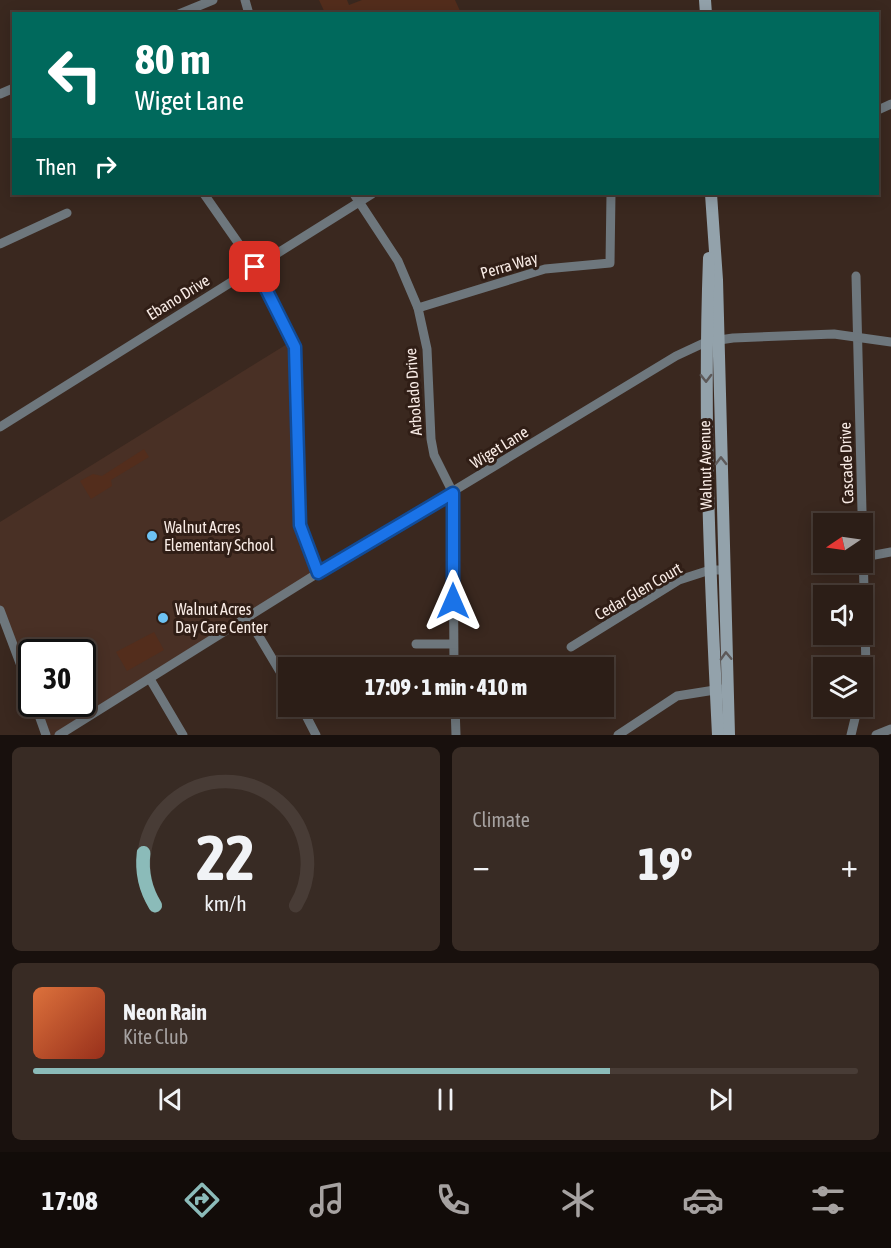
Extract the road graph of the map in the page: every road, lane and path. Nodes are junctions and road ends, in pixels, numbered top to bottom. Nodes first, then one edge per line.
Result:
1 (213, 0) edge
2 (184, 12) edge
3 (205, 195) edge
4 (611, 195) edge
5 (711, 195) edge
6 (357, 197) edge
7 (67, 213) dead end
8 (0, 244) edge
9 (255, 267) junction
10 (856, 276) dead end
11 (418, 308) junction
12 (857, 336) junction
13 (712, 341) junction
14 (891, 342) edge
15 (0, 427) edge
16 (453, 493) junction
17 (863, 513) edge
18 (891, 552) edge
19 (873, 556) edge
20 (717, 570) junction
21 (318, 573) junction
22 (864, 573) edge
23 (0, 610) edge
24 (248, 618) junction
25 (416, 644) dead end
26 (453, 644) junction
27 (571, 647) dead end
28 (454, 657) edge
29 (866, 657) edge
30 (18, 658) edge
31 (278, 668) edge
32 (150, 679) junction
33 (721, 689) junction
34 (39, 717) edge
35 (307, 717) edge
36 (455, 717) edge
37 (855, 717) edge
38 (891, 729) edge
39 (46, 735) edge
40 (59, 735) edge
41 (183, 735) edge
42 (316, 735) edge
43 (456, 735) edge
44 (618, 735) edge
45 (718, 735) edge
46 (729, 735) edge
47 (851, 735) edge
48 (876, 735) edge

1 - 2 street
3 - 9 street
4 - 11 street, Perra Way
5 - 13 street, Walnut Avenue
6 - 9 street, Ebano Drive
6 - 11 street, Arbolado Drive
7 - 8 street
9 - 15 street, Ebano Drive
9 - 21 street
10 - 12 street, Cascade Drive
11 - 16 street, Arbolado Drive
12 - 13 street, Wiget Lane
12 - 14 street, Wiget Lane
12 - 17 street, Cascade Drive
13 - 16 street, Wiget Lane
13 - 20 street, Walnut Avenue
16 - 21 street, Wiget Lane
16 - 26 street
18 - 19 street
20 - 27 street, Cedar Glen Court
20 - 33 street, Walnut Avenue
21 - 24 street, Wiget Lane
22 - 29 street, Cascade Drive
23 - 30 street
24 - 31 street
24 - 32 street, Wiget Lane
25 - 26 street
26 - 28 street
32 - 40 street, Wiget Lane
32 - 41 street
33 - 44 street
33 - 45 street, Walnut Avenue
33 - 46 street, Walnut Avenue
34 - 39 street
35 - 42 street
36 - 43 street
37 - 47 street
38 - 48 street

